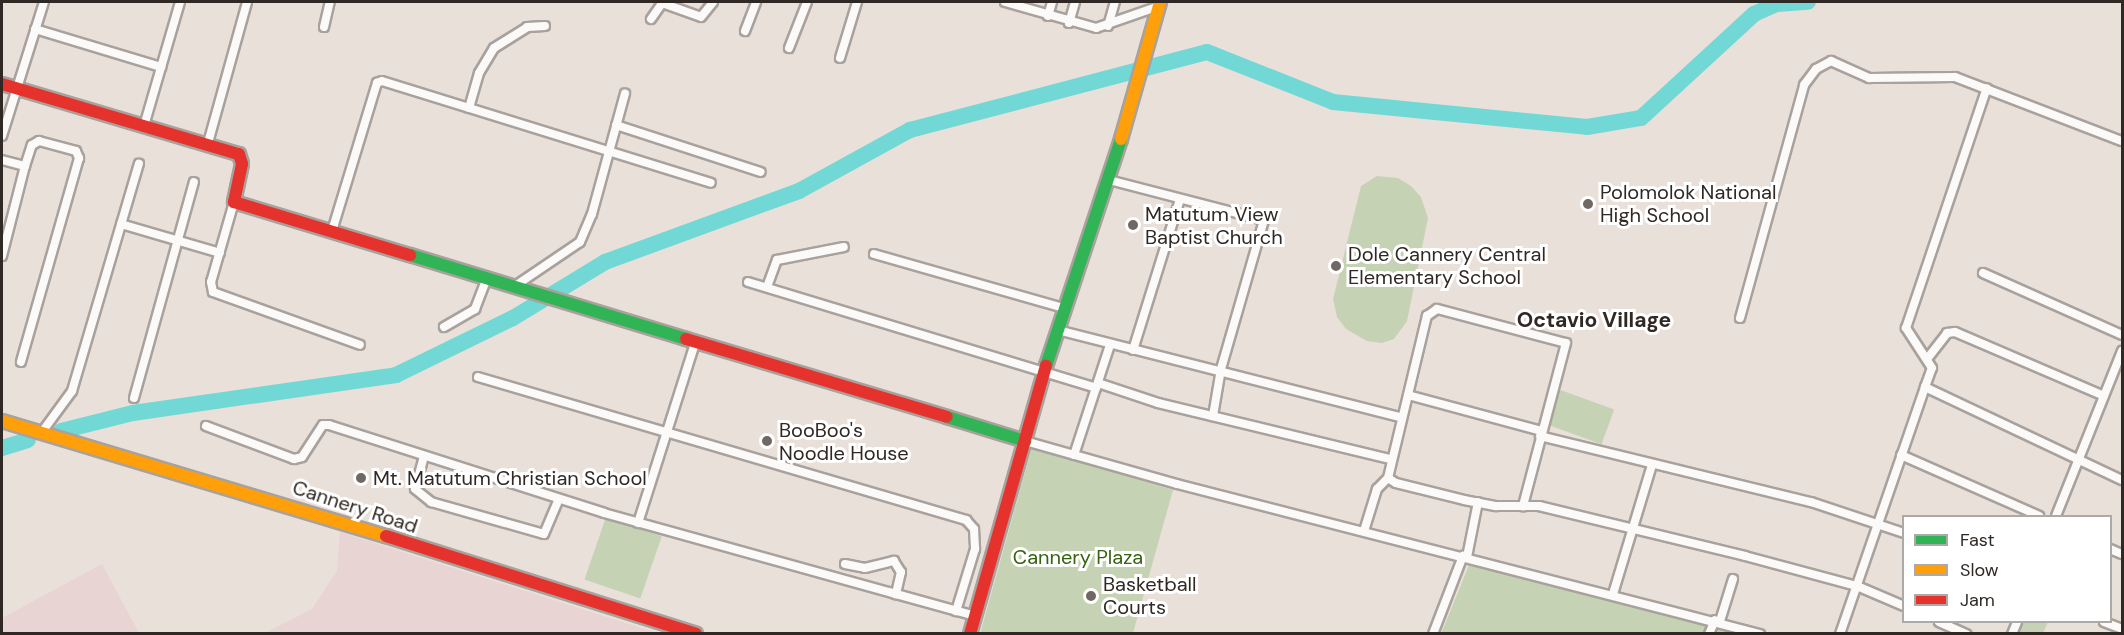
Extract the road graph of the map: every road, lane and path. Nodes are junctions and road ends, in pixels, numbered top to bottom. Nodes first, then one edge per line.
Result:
1 (44, 2) edge
2 (180, 2) edge
3 (248, 2) edge
4 (330, 2) edge
5 (713, 2) edge
6 (756, 2) edge
7 (807, 2) edge
8 (857, 2) edge
9 (1005, 2) edge
10 (1052, 2) edge
11 (1075, 2) edge
12 (1115, 2) edge
13 (1021, 4) edge
14 (1160, 4) edge
15 (1048, 16) junction
16 (651, 19) dead end
17 (1069, 23) junction
18 (545, 26) dead end
19 (1108, 26) junction
20 (324, 27) dead end
21 (35, 29) junction
22 (745, 31) dead end
23 (789, 48) dead end
24 (840, 58) dead end
25 (161, 67) junction
26 (2, 84) edge
27 (1988, 88) junction
28 (17, 89) junction
29 (625, 93) dead end
30 (469, 108) junction
31 (616, 125) junction
32 (144, 126) junction
33 (2, 136) edge
34 (2122, 141) edge
35 (208, 143) junction
36 (609, 148) junction
37 (2, 160) edge
38 (139, 164) dead end
39 (25, 166) junction
40 (761, 172) dead end
41 (1109, 180) junction
42 (194, 182) dead end
43 (711, 183) dead end
44 (1180, 199) junction
45 (234, 202) junction
46 (121, 224) junction
47 (332, 231) junction
48 (178, 241) junction
49 (844, 247) dead end
50 (220, 253) junction
51 (874, 254) dead end
52 (2, 256) edge
53 (1983, 273) dead end
54 (487, 276) junction
55 (748, 282) dead end
56 (515, 286) junction
57 (767, 287) junction
58 (1064, 308) junction
59 (1740, 318) dead end
60 (444, 327) dead end
61 (1058, 330) junction
62 (2122, 335) edge
63 (695, 343) junction
64 (360, 345) dead end
65 (1110, 345) junction
66 (1133, 350) junction
67 (2122, 351) edge
68 (1927, 359) junction
69 (21, 362) dead end
70 (1221, 369) junction
71 (1046, 370) junction
72 (478, 377) dead end
73 (1097, 386) junction
74 (1925, 387) junction
75 (1408, 395) junction
76 (2104, 396) junction
77 (134, 398) dead end
78 (1213, 416) junction
79 (1402, 418) junction
80 (2, 421) edge
81 (206, 426) dead end
82 (42, 432) junction
83 (667, 433) junction
84 (1540, 433) junction
85 (1025, 441) junction
86 (1074, 455) junction
87 (1901, 455) junction
88 (424, 456) junction
89 (2077, 458) junction
90 (1390, 459) junction
91 (1652, 465) junction
92 (1388, 478) junction
93 (2122, 480) edge
94 (559, 499) junction
95 (1478, 502) junction
96 (1523, 506) junction
97 (2037, 515) edge
98 (2056, 515) edge
99 (1879, 521) junction
100 (638, 524) junction
101 (1632, 528) junction
102 (1364, 531) junction
103 (1902, 532) edge
104 (1465, 556) junction
105 (846, 564) dead end
106 (1733, 579) dead end
107 (1857, 586) junction
108 (896, 594) junction
109 (1613, 594) junction
110 (1902, 605) edge
111 (956, 611) junction
112 (975, 616) junction
113 (1718, 620) junction
114 (1944, 623) edge
115 (696, 633) edge
116 (970, 633) edge
117 (1433, 633) edge
118 (1709, 633) edge
119 (1760, 633) edge
120 (1840, 633) edge
121 (1966, 633) edge

1 - 21 street
2 - 25 street
3 - 35 street
4 - 20 street
5 - 16 street
6 - 22 street
7 - 23 street
8 - 24 street
9 - 13 street
10 - 15 street
11 - 17 street
12 - 19 street
13 - 15 street
14 - 19 street
14 - 41 street
15 - 17 street
17 - 19 street
18 - 30 street
21 - 25 street
21 - 28 street
25 - 32 street
26 - 28 street
27 - 34 street
27 - 59 street
27 - 68 street
28 - 32 street
28 - 33 street
29 - 31 street
30 - 36 street
30 - 47 street
31 - 36 street
31 - 40 street
32 - 35 street
35 - 45 street
36 - 43 street
36 - 56 street
37 - 39 street
38 - 46 street
39 - 52 street
39 - 69 street
41 - 44 street
41 - 58 street
42 - 48 street
44 - 66 street
44 - 70 street
45 - 47 street
45 - 50 street
46 - 48 street
46 - 82 street
47 - 54 street
48 - 50 street
48 - 77 street
49 - 57 street
50 - 64 street
51 - 58 street
53 - 62 street
54 - 56 street
54 - 60 street
55 - 57 street
56 - 63 street
57 - 71 street
58 - 61 street
61 - 65 street
61 - 71 street
63 - 83 street
63 - 85 street
65 - 66 street
65 - 73 street
66 - 70 street
67 - 76 street
68 - 74 street
68 - 76 street
70 - 78 street
70 - 79 street
71 - 73 street
71 - 85 street
72 - 83 street
73 - 78 street
73 - 86 street
74 - 87 street
74 - 89 street
75 - 79 street
75 - 84 street
75 - 84 street
76 - 89 street
78 - 90 street
79 - 90 street
80 - 82 street, Cannery Road
81 - 88 street
82 - 115 street, Cannery Road
83 - 100 street
83 - 111 street
84 - 91 street
84 - 96 street
85 - 86 street
85 - 112 street
86 - 102 street
87 - 97 street
87 - 99 street
88 - 94 street
88 - 94 street
89 - 93 street
89 - 98 street
90 - 92 street
91 - 99 street
91 - 101 street
92 - 95 street
92 - 102 street
94 - 100 street
95 - 96 street
95 - 104 street
96 - 101 street
99 - 103 street
99 - 107 street
100 - 108 street
101 - 107 street
101 - 109 street
102 - 104 street
104 - 109 street
104 - 117 street
105 - 108 street
106 - 113 street
107 - 110 street
107 - 120 street
108 - 111 street
109 - 113 street
111 - 112 street
112 - 116 street
113 - 118 street
113 - 119 street
114 - 121 street

